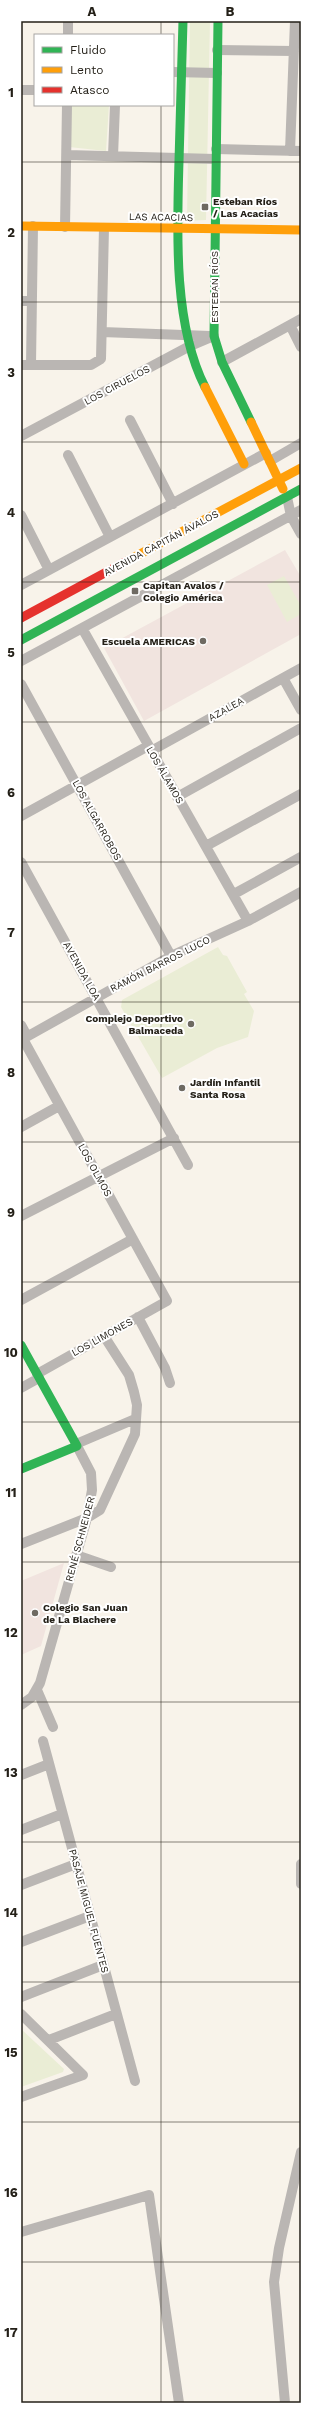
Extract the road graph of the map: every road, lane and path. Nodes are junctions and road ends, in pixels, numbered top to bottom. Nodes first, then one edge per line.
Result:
1 (68, 21) edge
2 (183, 21) edge
3 (218, 21) edge
4 (295, 21) edge
5 (68, 34) edge
6 (217, 50) junction
7 (294, 51) junction
8 (177, 72) edge
9 (217, 73) junction
10 (297, 76) edge
11 (21, 90) edge
12 (34, 90) edge
13 (67, 106) edge
14 (115, 106) edge
15 (290, 151) junction
16 (301, 151) edge
17 (215, 154) junction
18 (66, 156) junction
19 (114, 156) junction
20 (179, 158) junction
21 (21, 226) edge
22 (33, 226) junction
23 (65, 227) junction
24 (104, 228) junction
25 (177, 229) junction
26 (214, 229) junction
27 (301, 230) edge
28 (21, 301) edge
29 (32, 301) junction
30 (301, 319) edge
31 (290, 325) junction
32 (102, 332) junction
33 (185, 334) junction
34 (214, 336) junction
35 (188, 347) junction
36 (301, 347) edge
37 (222, 362) junction
38 (26, 365) edge
39 (130, 420) dead end
40 (21, 436) edge
41 (301, 443) edge
42 (68, 455) dead end
43 (268, 457) junction
44 (244, 464) junction
45 (301, 468) edge
46 (279, 480) junction
47 (301, 489) edge
48 (287, 497) junction
49 (172, 504) junction
50 (301, 510) edge
51 (21, 515) edge
52 (291, 516) junction
53 (301, 534) edge
54 (110, 537) junction
55 (49, 570) junction
56 (21, 585) edge
57 (21, 618) edge
58 (82, 628) junction
59 (21, 640) edge
60 (21, 661) edge
61 (301, 668) edge
62 (282, 678) junction
63 (21, 684) edge
64 (301, 710) edge
65 (301, 728) edge
66 (150, 748) junction
67 (78, 785) junction
68 (301, 794) edge
69 (178, 797) junction
70 (21, 816) edge
71 (206, 846) junction
72 (301, 857) edge
73 (21, 862) edge
74 (301, 892) edge
75 (234, 894) junction
76 (248, 921) junction
77 (171, 956) junction
78 (96, 998) junction
79 (21, 1025) edge
80 (24, 1039) edge
81 (59, 1106) junction
82 (21, 1127) edge
83 (174, 1138) junction
84 (188, 1165) dead end
85 (99, 1177) junction
86 (21, 1216) edge
87 (133, 1239) junction
88 (21, 1300) edge
89 (167, 1301) joint
90 (138, 1318) junction
91 (104, 1336) junction
92 (21, 1345) edge
93 (38, 1376) junction
94 (170, 1383) dead end
95 (21, 1388) edge
96 (135, 1419) junction
97 (76, 1445) junction
98 (21, 1469) edge
99 (87, 1518) junction
100 (21, 1544) edge
101 (76, 1555) junction
102 (111, 1567) dead end
103 (34, 1693) junction
104 (21, 1705) edge
105 (53, 1727) dead end
106 (43, 1741) dead end
107 (49, 1764) junction
108 (21, 1775) edge
109 (62, 1814) junction
110 (21, 1830) edge
111 (76, 1864) junction
112 (301, 1864) edge
113 (301, 1884) edge
114 (21, 1885) edge
115 (90, 1916) junction
116 (21, 1942) edge
117 (103, 1965) junction
118 (21, 1997) edge
119 (21, 2014) edge
120 (116, 2014) junction
121 (49, 2040) junction
122 (135, 2082) dead end
123 (21, 2097) edge
124 (301, 2152) edge
125 (21, 2232) edge
126 (179, 2403) edge
127 (285, 2403) edge

1 - 5 street
2 - 8 main road
3 - 6 main road, ESTEBAN RÍOS
4 - 7 street
6 - 7 street
6 - 9 main road, ESTEBAN RÍOS
7 - 10 street
8 - 9 street
8 - 20 main road
9 - 17 main road, ESTEBAN RÍOS
10 - 15 street
11 - 12 street
13 - 18 street
14 - 19 street
15 - 16 street
15 - 17 street
17 - 20 street
17 - 26 main road, ESTEBAN RÍOS
18 - 19 street
18 - 23 street
19 - 20 street
20 - 25 main road
21 - 22 main road, LAS ACACIAS
22 - 23 main road, LAS ACACIAS
22 - 29 street
23 - 24 main road, LAS ACACIAS
24 - 25 main road, LAS ACACIAS
24 - 32 street
25 - 26 main road, LAS ACACIAS
25 - 33 main road
26 - 27 main road, LAS ACACIAS
26 - 34 main road, ESTEBAN RÍOS
28 - 29 street
29 - 38 street
30 - 31 street
31 - 36 street
31 - 37 street
32 - 33 street
32 - 38 street
33 - 34 street
33 - 35 main road
34 - 35 street, LOS CIRUELOS
34 - 37 main road, ESTEBAN RÍOS
35 - 40 street, LOS CIRUELOS
35 - 44 main road
37 - 43 main road, ESTEBAN RÍOS
39 - 49 street
41 - 43 street
42 - 54 street
43 - 44 street
43 - 46 main road, ESTEBAN RÍOS
44 - 49 street
45 - 46 main road, AVENIDA CAPITÁN ÁVALOS
46 - 48 main road, ESTEBAN RÍOS
46 - 57 main road, AVENIDA CAPITÁN ÁVALOS
47 - 48 main road, AVENIDA CAPITÁN ÁVALOS
48 - 52 street, ESTEBAN RÍOS
48 - 59 main road, AVENIDA CAPITÁN ÁVALOS
49 - 54 street
50 - 52 street
51 - 55 street
52 - 53 street, ESTEBAN RÍOS
52 - 58 street
54 - 55 street
55 - 56 street
58 - 60 street
58 - 66 street, LOS ÁLAMOS
61 - 62 street, AZALEA
62 - 64 street
62 - 66 street, AZALEA
63 - 67 street, LOS ALGARROBOS
65 - 69 street
66 - 67 street, AZALEA
66 - 69 street, LOS ÁLAMOS
67 - 70 street, AZALEA
67 - 77 street, LOS ALGARROBOS
68 - 71 street
69 - 71 street, LOS ÁLAMOS
71 - 75 street, LOS ÁLAMOS
72 - 75 street
73 - 78 street, AVENIDA LOA
74 - 76 street, RAMÓN BARROS LUCO
75 - 76 street, LOS ÁLAMOS
76 - 77 street, RAMÓN BARROS LUCO
77 - 78 street, RAMÓN BARROS LUCO
78 - 80 street, RAMÓN BARROS LUCO
78 - 83 street, AVENIDA LOA
79 - 80 street, LOS OLMOS
80 - 81 street, LOS OLMOS
81 - 82 street
81 - 85 street, LOS OLMOS
83 - 84 street, AVENIDA LOA
83 - 85 street
85 - 86 street
85 - 87 street, LOS OLMOS
87 - 88 street
87 - 89 street, LOS OLMOS
89 - 90 street, LOS LIMONES
90 - 91 street, LOS LIMONES
90 - 94 street
91 - 93 street, LOS LIMONES
91 - 96 street
92 - 93 main road, RENÉ SCHNEIDER
93 - 95 street, LOS LIMONES
93 - 97 main road, RENÉ SCHNEIDER
96 - 97 street
96 - 99 street
97 - 98 main road
97 - 99 street, RENÉ SCHNEIDER
99 - 100 street
99 - 101 street, RENÉ SCHNEIDER
101 - 102 street
101 - 103 street, RENÉ SCHNEIDER
103 - 104 street
103 - 105 street
106 - 107 street, PASAJE MIGUEL FUENTES
107 - 108 street
107 - 109 street, PASAJE MIGUEL FUENTES
109 - 110 street
109 - 111 street, PASAJE MIGUEL FUENTES
111 - 114 street
111 - 115 street, PASAJE MIGUEL FUENTES
112 - 113 street
115 - 116 street
115 - 117 street, PASAJE MIGUEL FUENTES
117 - 118 street
117 - 120 street, PASAJE MIGUEL FUENTES
119 - 121 street
120 - 121 street
120 - 122 street, PASAJE MIGUEL FUENTES
121 - 123 street
124 - 127 street
125 - 126 street

